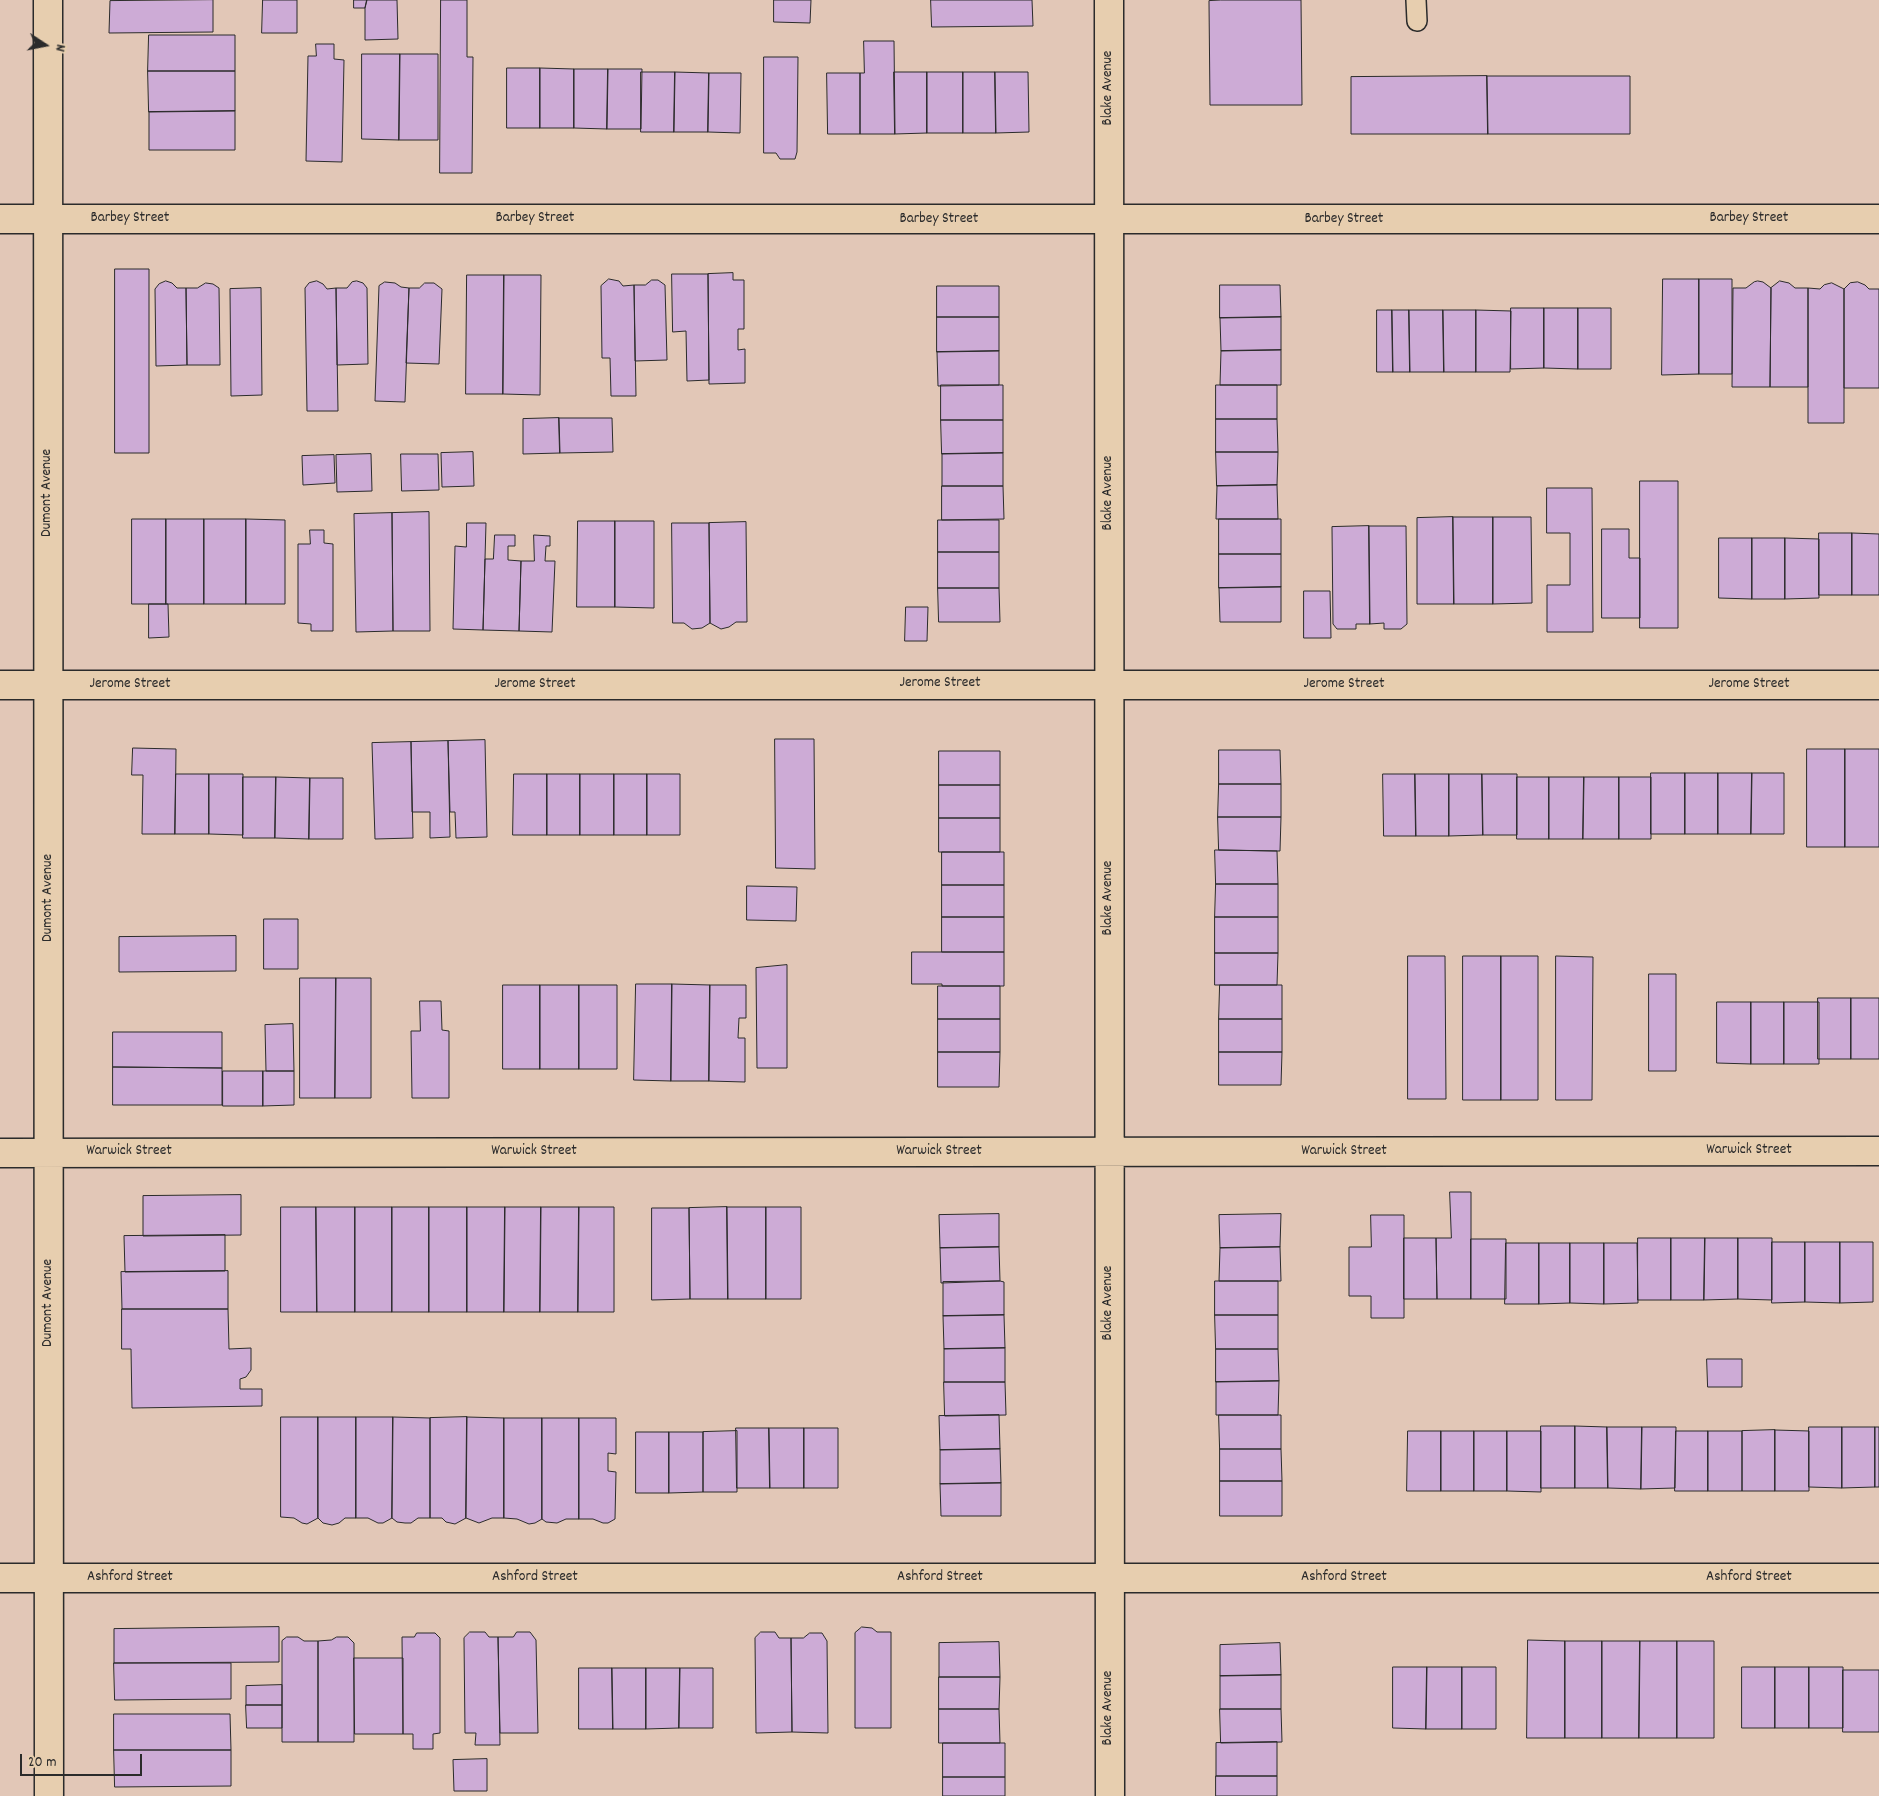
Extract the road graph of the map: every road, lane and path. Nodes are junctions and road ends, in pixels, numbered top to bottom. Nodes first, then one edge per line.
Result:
1 (48, 0) edge
2 (1109, 0) edge
3 (1416, 0) edge
4 (1417, 21) dead end
5 (0, 219) edge
6 (48, 219) junction
7 (1879, 219) edge
8 (1109, 220) junction
9 (1109, 684) junction
10 (1879, 684) edge
11 (0, 685) edge
12 (48, 685) junction
13 (1879, 1151) edge
14 (1110, 1152) junction
15 (0, 1153) edge
16 (49, 1153) junction
17 (0, 1578) edge
18 (49, 1578) junction
19 (1109, 1578) junction
20 (1879, 1578) edge
21 (49, 1796) edge
22 (1110, 1796) edge

1 - 6 street, Dumont Avenue
2 - 8 street, Blake Avenue
3 - 4 lane
5 - 6 street, Barbey Street
6 - 8 street, Barbey Street
6 - 12 street, Dumont Avenue
7 - 8 street, Barbey Street
8 - 9 street, Blake Avenue
9 - 10 street, Jerome Street
9 - 12 street, Jerome Street
9 - 14 street, Blake Avenue
11 - 12 street, Jerome Street
12 - 16 street, Dumont Avenue
13 - 14 street, Warwick Street
14 - 16 street, Warwick Street
14 - 19 street, Blake Avenue
15 - 16 street, Warwick Street
16 - 18 street, Dumont Avenue
17 - 18 street, Ashford Street
18 - 19 street, Ashford Street
18 - 21 street, Dumont Avenue
19 - 20 street, Ashford Street
19 - 22 street, Blake Avenue

